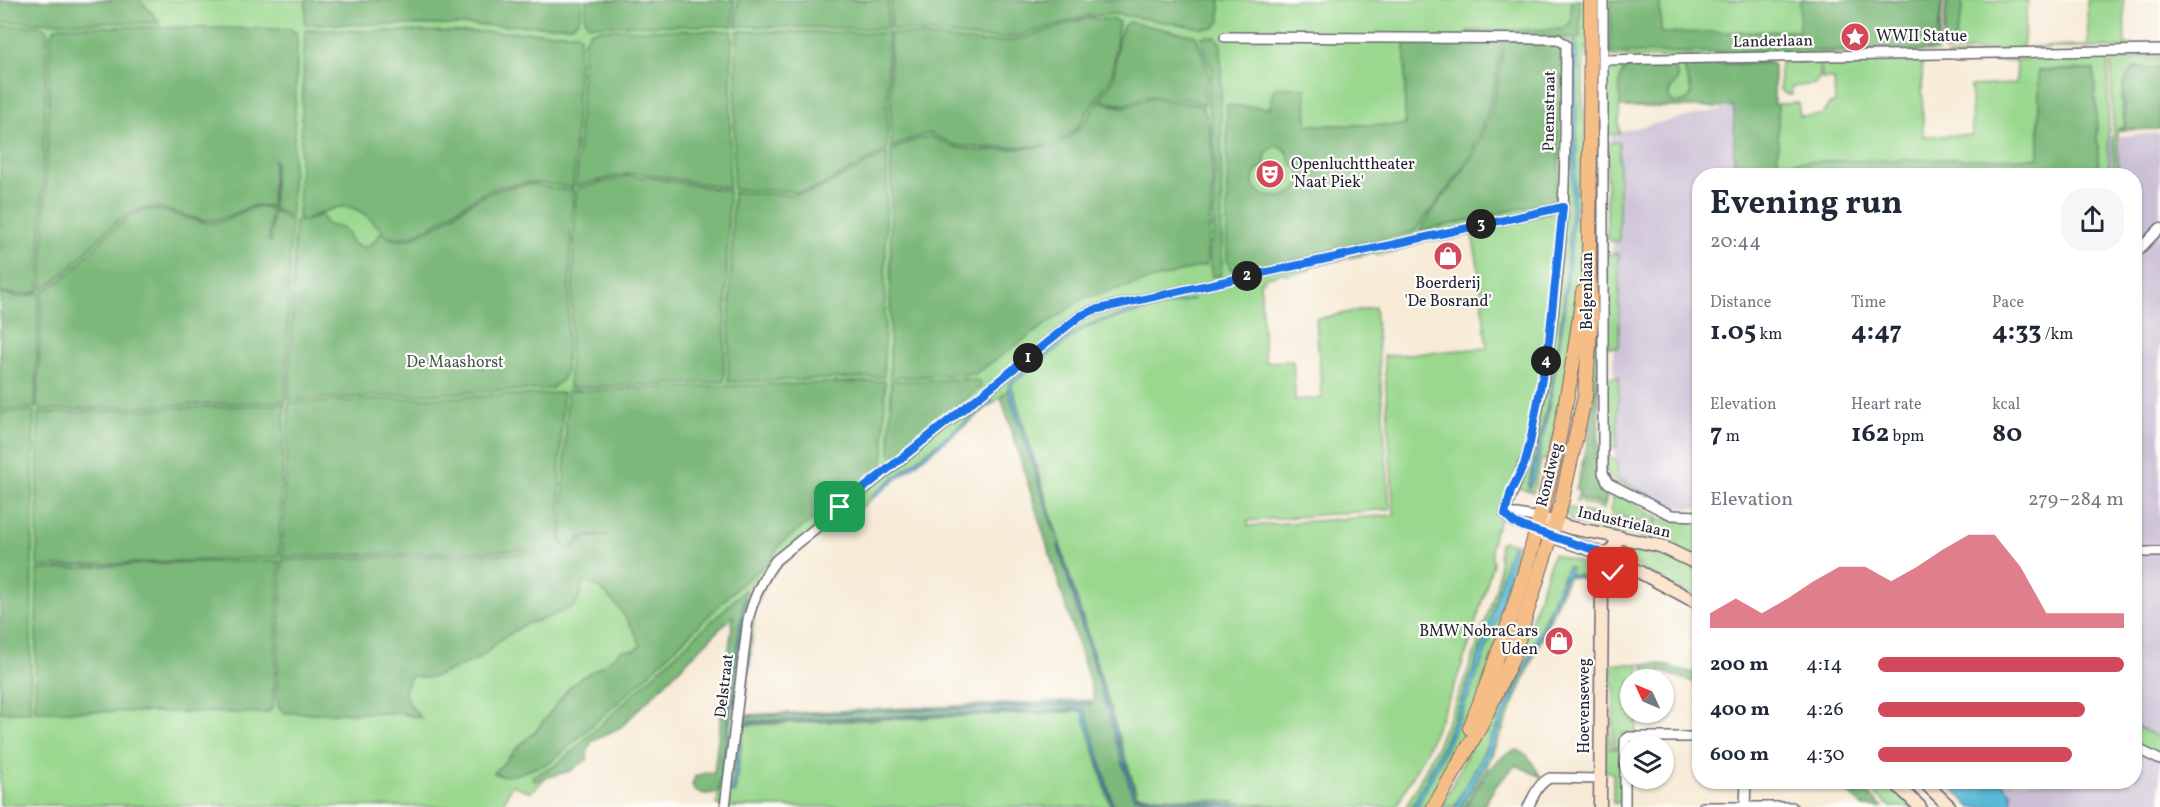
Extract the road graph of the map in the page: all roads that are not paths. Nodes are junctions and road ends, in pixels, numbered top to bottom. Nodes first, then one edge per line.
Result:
1 (1591, 0) edge
2 (1603, 0) edge
3 (1225, 37) dead end
4 (2160, 50) edge
5 (1603, 60) junction
6 (1563, 207) junction
7 (2160, 228) edge
8 (2142, 247) edge
9 (1589, 267) junction
10 (1692, 516) edge
11 (1537, 524) junction
12 (1553, 530) junction
13 (1619, 537) junction
14 (2142, 552) edge
15 (2160, 552) edge
16 (1614, 558) junction
17 (1692, 561) edge
18 (1692, 600) edge
19 (1692, 737) edge
20 (2142, 751) edge
21 (2160, 760) edge
22 (1450, 779) junction
23 (1601, 779) junction
24 (1746, 789) edge
25 (1904, 789) edge
26 (1931, 789) edge
27 (725, 807) edge
28 (1434, 807) edge
29 (1528, 807) edge
30 (1602, 807) edge
31 (1625, 807) edge
32 (1702, 807) edge
33 (1745, 807) edge
34 (1792, 807) edge
35 (1920, 807) edge
36 (1950, 807) edge

1 - 9 main road, Rondweg
2 - 5 street, Belgenlaan
3 - 6 street, Pnemstraat
4 - 5 street, Landerlaan
5 - 10 street, Belgenlaan
6 - 11 street, Pnemstraat
6 - 27 street, Delstraat
7 - 8 street
9 - 11 main road, Rondweg
9 - 12 main road, Rondweg
11 - 12 main road, Industrielaan
11 - 22 main road, Rondweg
12 - 13 main road, Industrielaan
12 - 16 main road, Industrielaan
12 - 22 main road, Rondweg
13 - 16 main road, Hoevenseweg
13 - 17 main road, Industrielaan
14 - 15 street
16 - 18 main road, Industrielaan
16 - 23 main road, Hoevenseweg
19 - 31 street
20 - 21 street
22 - 28 main road, Rondweg
23 - 29 street
23 - 30 main road, Hoevenseweg
24 - 33 street
25 - 35 main road
26 - 36 main road
32 - 33 street
33 - 34 street

